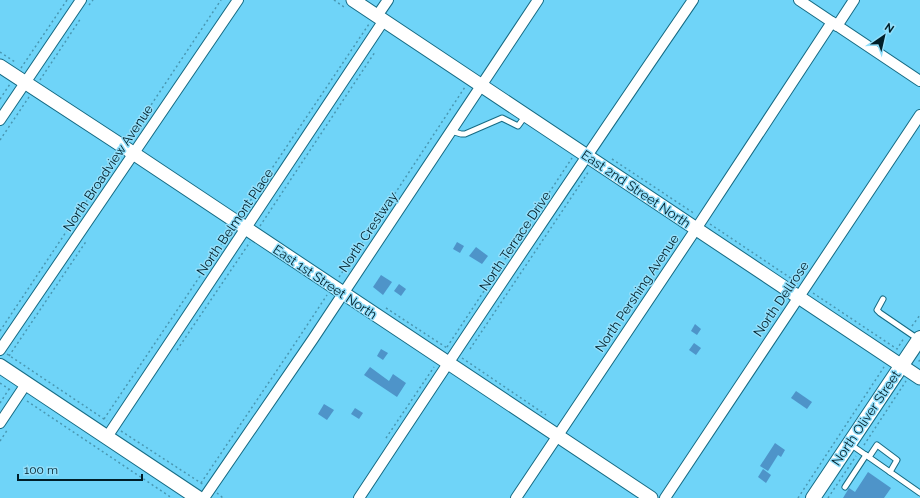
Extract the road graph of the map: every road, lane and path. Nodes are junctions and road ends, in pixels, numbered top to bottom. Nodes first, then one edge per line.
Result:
1 (67, 0) edge
2 (93, 0) edge
3 (222, 0) edge
4 (238, 0) edge
5 (353, 0) edge
6 (388, 0) edge
7 (538, 0) edge
8 (693, 0) edge
9 (799, 0) edge
10 (854, 0) edge
11 (84, 3) edge
12 (84, 13) dead end
13 (377, 16) junction
14 (835, 24) junction
15 (0, 66) edge
16 (920, 81) edge
17 (25, 83) junction
18 (481, 85) junction
19 (0, 99) edge
20 (526, 115) junction
21 (920, 115) edge
22 (0, 120) edge
23 (451, 131) junction
24 (0, 140) edge
25 (128, 150) junction
26 (587, 156) junction
27 (241, 225) junction
28 (696, 229) junction
29 (343, 294) junction
30 (799, 297) junction
31 (883, 299) dead end
32 (0, 331) edge
33 (920, 339) edge
34 (0, 350) edge
35 (468, 352) dead end
36 (463, 359) dead end
37 (920, 360) edge
38 (449, 362) junction
39 (920, 363) edge
40 (0, 366) edge
41 (886, 366) dead end
42 (902, 366) junction
43 (920, 378) edge
44 (907, 380) dead end
45 (0, 383) edge
46 (9, 389) junction
47 (22, 389) junction
48 (0, 403) edge
49 (104, 419) dead end
50 (0, 423) edge
51 (557, 436) junction
52 (107, 437) junction
53 (386, 438) dead end
54 (855, 447) junction
55 (868, 456) junction
56 (890, 472) junction
57 (844, 487) dead end
58 (920, 493) edge
59 (172, 498) edge
60 (198, 498) edge
61 (204, 498) edge
62 (359, 498) edge
63 (516, 498) edge
64 (651, 498) edge
65 (664, 498) edge
66 (798, 498) edge
67 (813, 498) edge
68 (828, 498) edge

1 - 17 path
2 - 11 path
3 - 25 path
4 - 25 street, North Broadview Avenue
5 - 13 street, East 2nd Street North
6 - 13 street, North Belmont Place
7 - 18 street, North Crestway
8 - 26 street, North Terrace Drive
9 - 14 street
10 - 14 street, North Pershing Avenue
11 - 17 street
12 - 17 path
13 - 18 street, East 2nd Street North
13 - 27 street, North Belmont Place
13 - 27 path
14 - 16 street
14 - 28 street, North Pershing Avenue
15 - 17 street, East 1st Street North
17 - 19 path
17 - 22 street
17 - 24 path
17 - 25 street, East 1st Street North
18 - 20 street, East 2nd Street North
18 - 23 street, North Crestway
20 - 23 lane
20 - 26 street, East 2nd Street North
21 - 30 street, North Dellrose
23 - 29 street, North Crestway
25 - 27 street, East 1st Street North
25 - 32 path
25 - 34 street, North Broadview Avenue
26 - 28 street, East 2nd Street North
26 - 35 path
26 - 38 street, North Terrace Drive
26 - 38 path
27 - 29 street, East 1st Street North
27 - 49 path
27 - 52 street, North Belmont Place
28 - 30 street, East 2nd Street North
28 - 51 street, North Pershing Avenue
29 - 38 street, East 1st Street North
29 - 61 street, North Crestway
30 - 42 street, East 2nd Street North
30 - 65 street, North Dellrose
31 - 33 lane
33 - 42 main road, North Oliver Street
36 - 38 path
37 - 39 path
38 - 51 street, East 1st Street North
38 - 53 path
38 - 62 street, North Terrace Drive
40 - 47 main road
41 - 66 path
42 - 43 street, East 2nd Street North
42 - 54 main road, North Oliver Street
44 - 54 path
45 - 46 path
46 - 47 path
46 - 48 path
47 - 50 street
47 - 52 main road
47 - 59 path
51 - 63 street, North Pershing Avenue
51 - 64 street, East 1st Street North
52 - 60 main road
54 - 55 lane
54 - 67 main road, North Oliver Street
54 - 68 path
55 - 56 lane
55 - 56 lane
55 - 57 lane
56 - 58 lane

